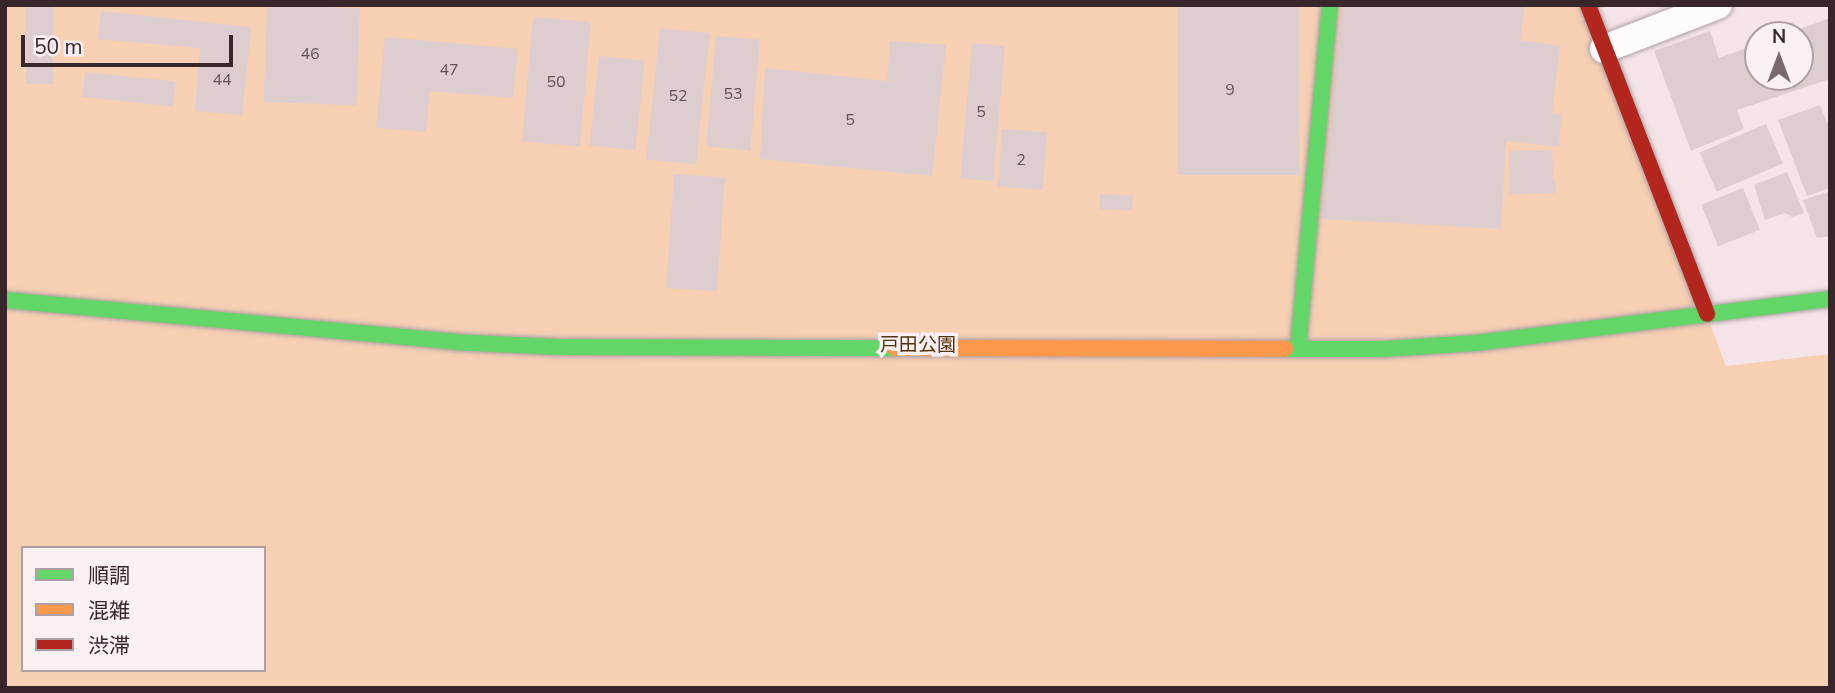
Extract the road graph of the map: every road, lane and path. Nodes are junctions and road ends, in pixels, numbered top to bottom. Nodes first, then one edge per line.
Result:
1 (1330, 5) edge
2 (1588, 5) edge
3 (1718, 5) edge
4 (1604, 49) junction
5 (1830, 299) edge
6 (5, 300) edge
7 (1707, 314) junction
8 (1298, 348) junction

1 - 8 street
2 - 4 street
3 - 4 street
4 - 7 street
5 - 7 street
6 - 8 street
7 - 8 street

